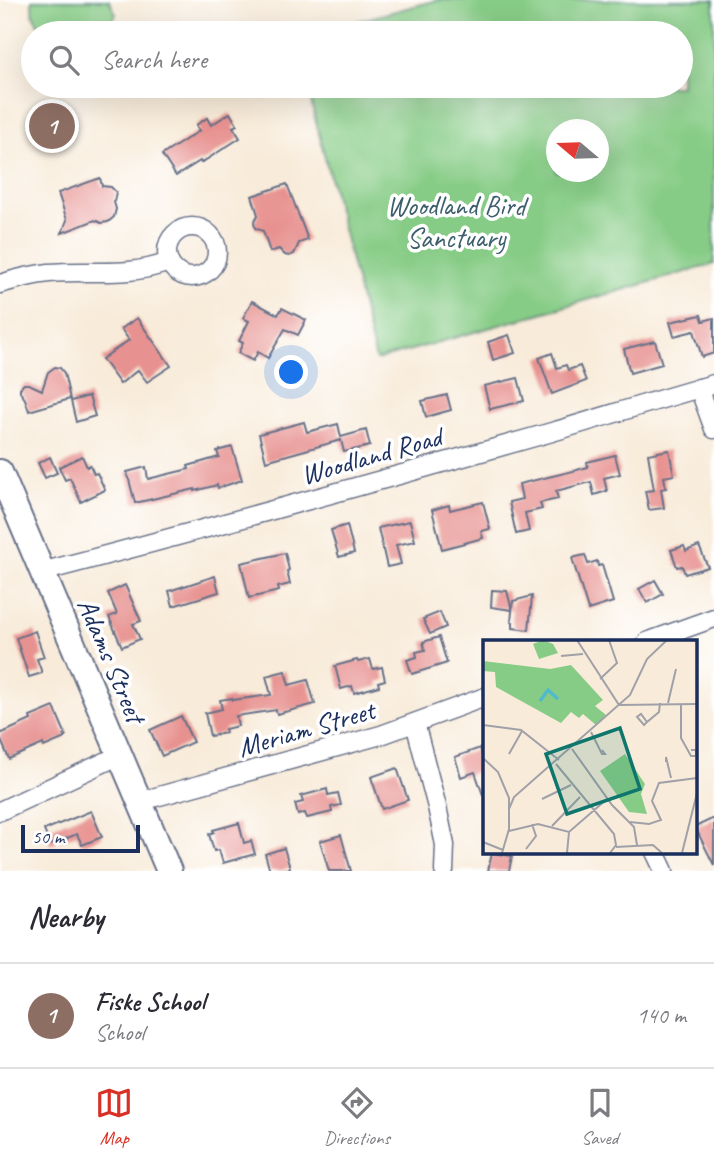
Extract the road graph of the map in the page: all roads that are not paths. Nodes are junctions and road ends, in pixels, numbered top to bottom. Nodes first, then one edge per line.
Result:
1 (169, 262) dead end
2 (0, 284) edge
3 (706, 386) edge
4 (714, 429) edge
5 (0, 472) edge
6 (41, 572) junction
7 (714, 618) edge
8 (653, 640) edge
9 (483, 698) edge
10 (415, 723) junction
11 (120, 755) junction
12 (141, 803) junction
13 (0, 811) edge
14 (655, 853) edge
15 (169, 871) edge
16 (444, 871) edge
17 (664, 871) edge

1 - 2 street
3 - 4 street
3 - 6 street, Woodland Road
5 - 6 main road, Adams Street
6 - 11 main road, Adams Street
7 - 8 street
9 - 10 street, Meriam Street
10 - 12 street, Meriam Street
10 - 16 street
11 - 12 main road, Adams Street
11 - 13 street
12 - 15 main road, Adams Street
14 - 17 street

